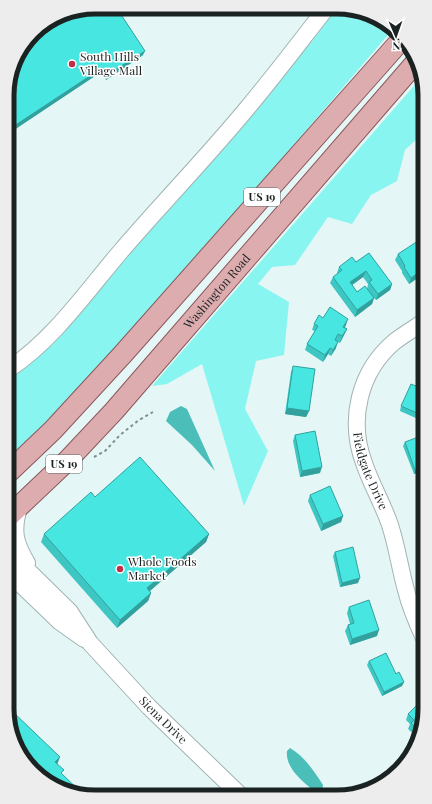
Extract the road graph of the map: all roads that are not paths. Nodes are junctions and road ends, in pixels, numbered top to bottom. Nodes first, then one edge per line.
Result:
1 (321, 14) edge
2 (399, 43) edge
3 (413, 66) edge
4 (418, 326) edge
5 (14, 366) edge
6 (14, 467) edge
7 (15, 511) edge
8 (14, 557) edge
9 (36, 578) junction
10 (14, 580) edge
11 (418, 625) edge
12 (90, 643) junction
13 (235, 790) edge

1 - 5 street
2 - 6 main road, US 19
3 - 7 main road, Washington Road / US 19
4 - 11 street, Fieldgate Drive
7 - 9 street
8 - 9 street, Siena Drive
9 - 12 street, Siena Drive
10 - 12 street, Siena Drive
12 - 13 street, Siena Drive

